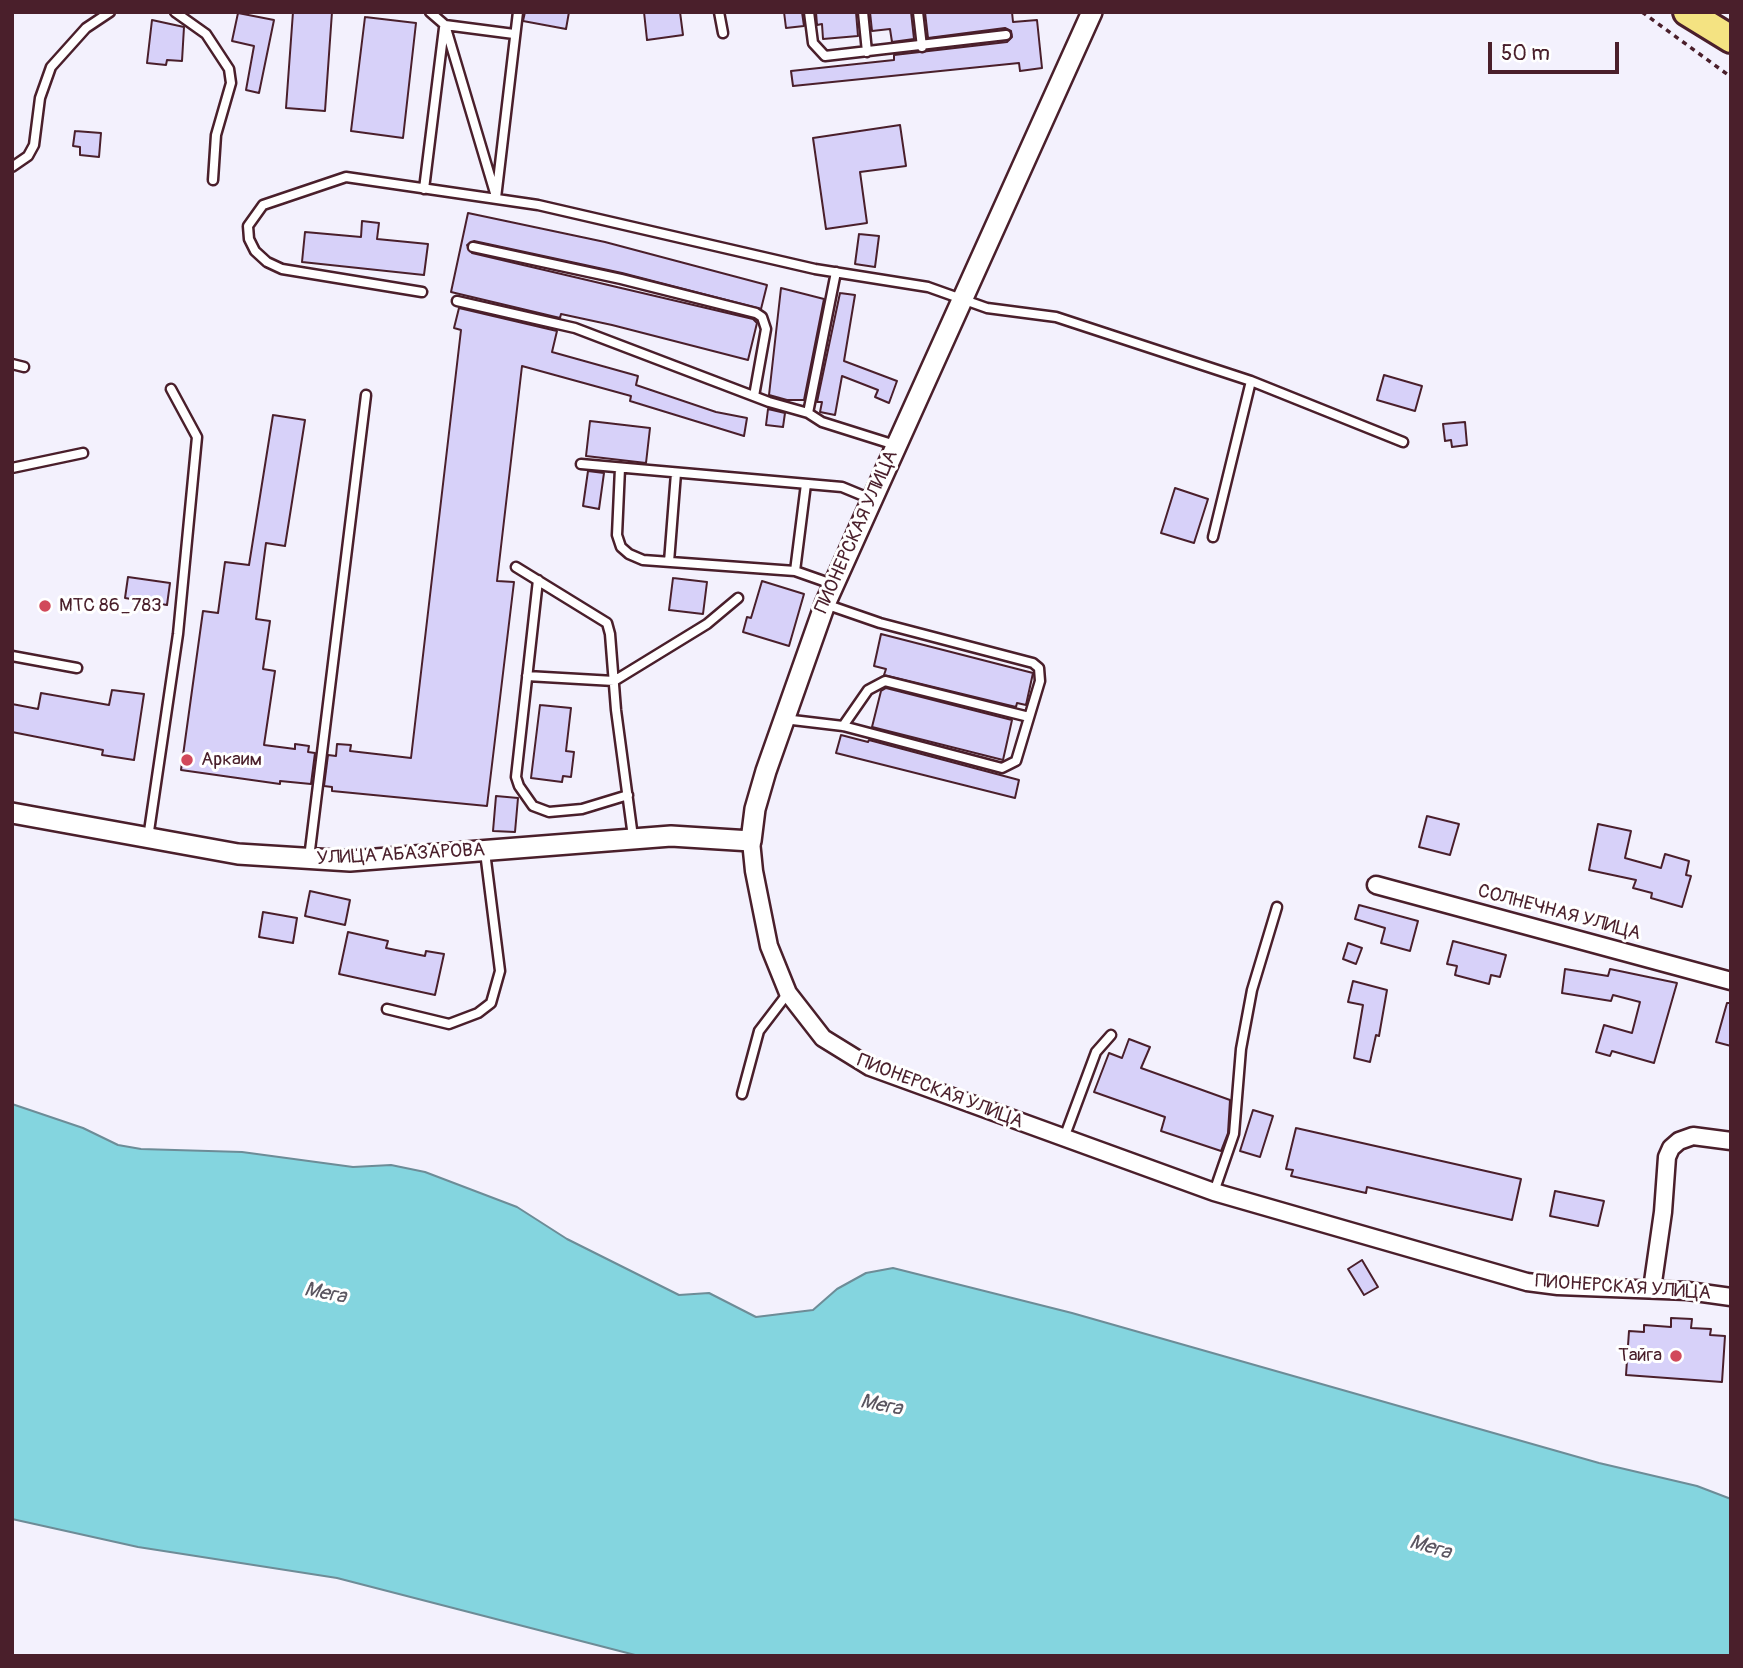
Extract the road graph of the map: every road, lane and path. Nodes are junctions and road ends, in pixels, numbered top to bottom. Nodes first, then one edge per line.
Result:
1 (110, 12) edge
2 (175, 12) edge
3 (430, 12) edge
4 (518, 12) edge
5 (719, 12) edge
6 (809, 12) edge
7 (863, 12) edge
8 (918, 12) edge
9 (1093, 12) edge
10 (1642, 12) edge
11 (1687, 12) edge
12 (445, 25) junction
13 (723, 33) dead end
14 (514, 34) junction
15 (1006, 36) dead end
16 (1731, 39) edge
17 (922, 47) junction
18 (867, 52) junction
19 (1731, 77) edge
20 (12, 167) edge
21 (213, 180) dead end
22 (424, 189) junction
23 (496, 198) junction
24 (472, 247) dead end
25 (836, 272) junction
26 (422, 292) dead end
27 (961, 299) junction
28 (457, 301) dead end
29 (12, 364) edge
30 (24, 367) dead end
31 (1251, 381) junction
32 (171, 389) dead end
33 (366, 395) dead end
34 (754, 396) junction
35 (808, 413) junction
36 (1403, 442) dead end
37 (895, 445) junction
38 (83, 453) dead end
39 (581, 464) dead end
40 (12, 468) edge
41 (621, 468) junction
42 (676, 473) junction
43 (806, 484) junction
44 (871, 499) junction
45 (1213, 537) dead end
46 (669, 562) junction
47 (516, 567) dead end
48 (795, 571) junction
49 (538, 580) junction
50 (834, 585) junction
51 (738, 598) dead end
52 (825, 604) junction
53 (12, 656) edge
54 (77, 668) dead end
55 (527, 676) junction
56 (614, 681) junction
57 (1029, 717) junction
58 (784, 719) junction
59 (843, 726) junction
60 (628, 795) junction
61 (12, 813) edge
62 (148, 838) junction
63 (633, 838) junction
64 (751, 841) junction
65 (485, 852) junction
66 (308, 860) junction
67 (1376, 885) dead end
68 (1277, 907) dead end
69 (1731, 981) edge
70 (788, 993) junction
71 (387, 1009) dead end
72 (1111, 1035) dead end
73 (742, 1094) dead end
74 (1064, 1138) junction
75 (1731, 1141) edge
76 (1214, 1192) junction
77 (1652, 1289) junction
78 (1731, 1297) edge

1 - 20 lane
2 - 21 lane
3 - 12 lane
4 - 14 lane
5 - 13 lane
6 - 18 lane
7 - 18 lane
8 - 17 lane
9 - 27 street, ПИОНЕРСКАЯ УЛИЦА
10 - 19 path
11 - 16 highway
12 - 14 lane
12 - 22 lane
12 - 23 lane
14 - 23 lane
15 - 17 lane
17 - 18 lane
22 - 23 lane
22 - 26 lane
23 - 25 lane
24 - 34 lane
25 - 27 lane
25 - 35 lane
27 - 31 lane
27 - 37 street, ПИОНЕРСКАЯ УЛИЦА
28 - 34 lane
29 - 30 lane
31 - 36 lane
31 - 45 lane
32 - 62 lane
33 - 66 lane
34 - 35 lane
35 - 37 lane
37 - 44 street, ПИОНЕРСКАЯ УЛИЦА
38 - 40 lane
39 - 41 lane
41 - 42 lane
41 - 46 lane
42 - 43 lane
42 - 46 lane
43 - 44 lane
43 - 48 lane
44 - 50 street, ПИОНЕРСКАЯ УЛИЦА
46 - 48 lane
47 - 49 lane
48 - 50 lane
49 - 55 lane
49 - 56 lane
50 - 52 street, ПИОНЕРСКАЯ УЛИЦА
51 - 56 lane
52 - 57 lane
52 - 58 street, ПИОНЕРСКАЯ УЛИЦА
53 - 54 lane
55 - 56 lane
55 - 60 lane
56 - 60 lane
57 - 59 lane
57 - 59 lane
58 - 59 lane
58 - 64 street, ПИОНЕРСКАЯ УЛИЦА
60 - 63 lane
61 - 62 street, УЛИЦА АБАЗАРОВА
62 - 66 street, УЛИЦА АБАЗАРОВА
63 - 64 street, УЛИЦА АБАЗАРОВА
63 - 65 street, УЛИЦА АБАЗАРОВА
64 - 70 street, ПИОНЕРСКАЯ УЛИЦА
65 - 66 street, УЛИЦА АБАЗАРОВА
65 - 71 lane
67 - 69 street, СОЛНЕЧНАЯ УЛИЦА
68 - 76 lane
70 - 73 lane
70 - 74 street, ПИОНЕРСКАЯ УЛИЦА
72 - 74 lane
74 - 76 street, ПИОНЕРСКАЯ УЛИЦА
75 - 77 street
76 - 77 street, ПИОНЕРСКАЯ УЛИЦА
77 - 78 street, ПИОНЕРСКАЯ УЛИЦА

